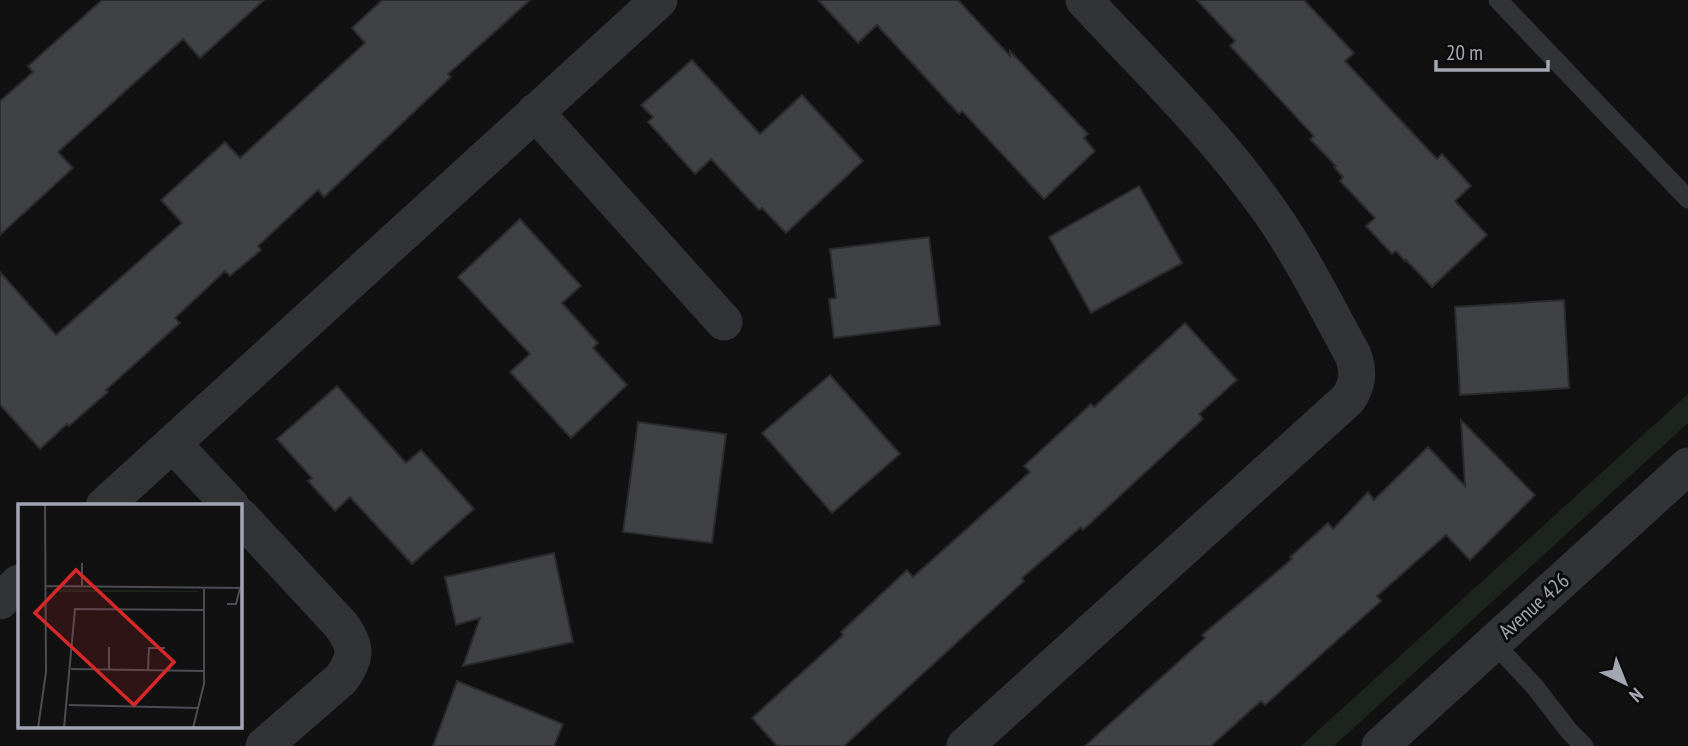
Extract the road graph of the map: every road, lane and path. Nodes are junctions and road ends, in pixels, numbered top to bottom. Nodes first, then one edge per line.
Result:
1 (659, 0) edge
2 (1084, 0) edge
3 (1498, 0) edge
4 (535, 113) junction
5 (1688, 199) edge
6 (724, 322) dead end
7 (173, 444) junction
8 (1688, 466) edge
9 (106, 504) edge
10 (229, 504) edge
11 (242, 518) edge
12 (18, 584) edge
13 (0, 601) edge
14 (1494, 643) junction
15 (264, 746) edge
16 (965, 746) edge
17 (1380, 746) edge
18 (1584, 746) edge

1 - 4 street
2 - 16 street
3 - 5 lane
4 - 6 street
4 - 7 street
7 - 9 street
7 - 10 street
8 - 14 street, Avenue 426
11 - 15 street
12 - 13 street
14 - 17 street, Avenue 426
14 - 18 lane

